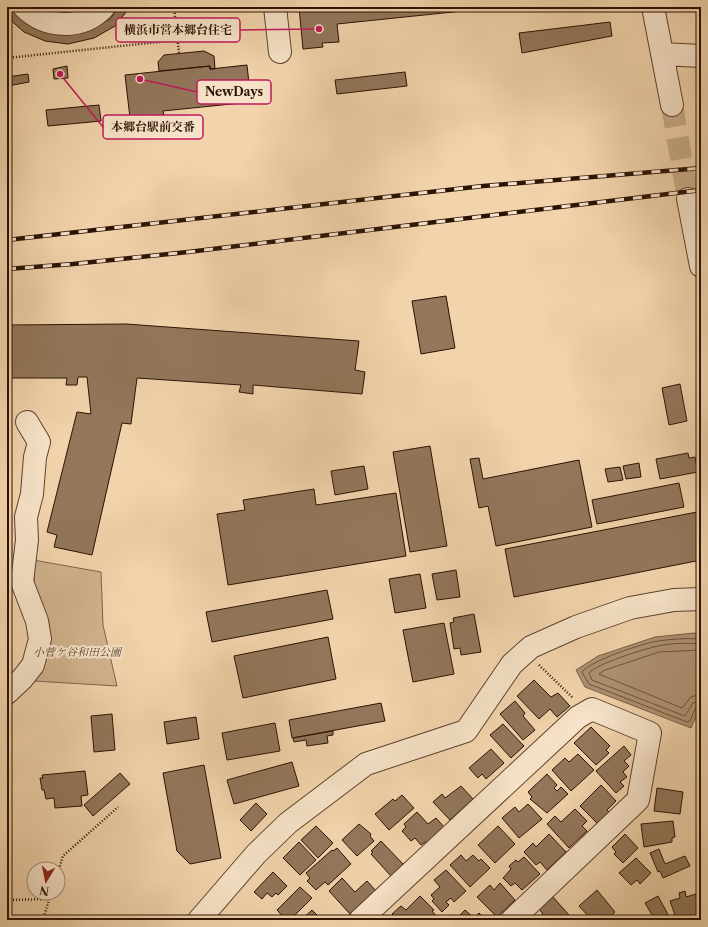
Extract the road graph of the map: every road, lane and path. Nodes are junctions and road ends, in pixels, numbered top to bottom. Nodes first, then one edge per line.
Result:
1 (24, 7) edge
2 (104, 7) edge
3 (194, 7) edge
4 (275, 7) edge
5 (652, 7) edge
6 (174, 8) edge
7 (178, 40) junction
8 (280, 52) dead end
9 (179, 53) dead end
10 (662, 54) junction
11 (701, 56) edge
12 (7, 58) edge
13 (672, 104) tunnel mouth
14 (688, 199) tunnel mouth
15 (701, 266) edge
16 (27, 422) dead end
17 (701, 599) edge
18 (536, 662) dead end
19 (7, 693) edge
20 (588, 712) junction
21 (118, 807) dead end
22 (61, 861) edge
23 (7, 900) edge
24 (26, 900) edge
25 (49, 901) edge
26 (371, 916) edge
27 (44, 920) edge
28 (200, 920) edge
29 (512, 920) edge

1 - 2 street
3 - 6 path
4 - 8 street
5 - 10 street
6 - 7 path
7 - 9 path
7 - 12 path
10 - 11 street
10 - 13 street
14 - 15 street
16 - 19 street
17 - 28 street
18 - 20 path
20 - 26 street
20 - 29 street
21 - 22 path
23 - 24 path
25 - 27 path

